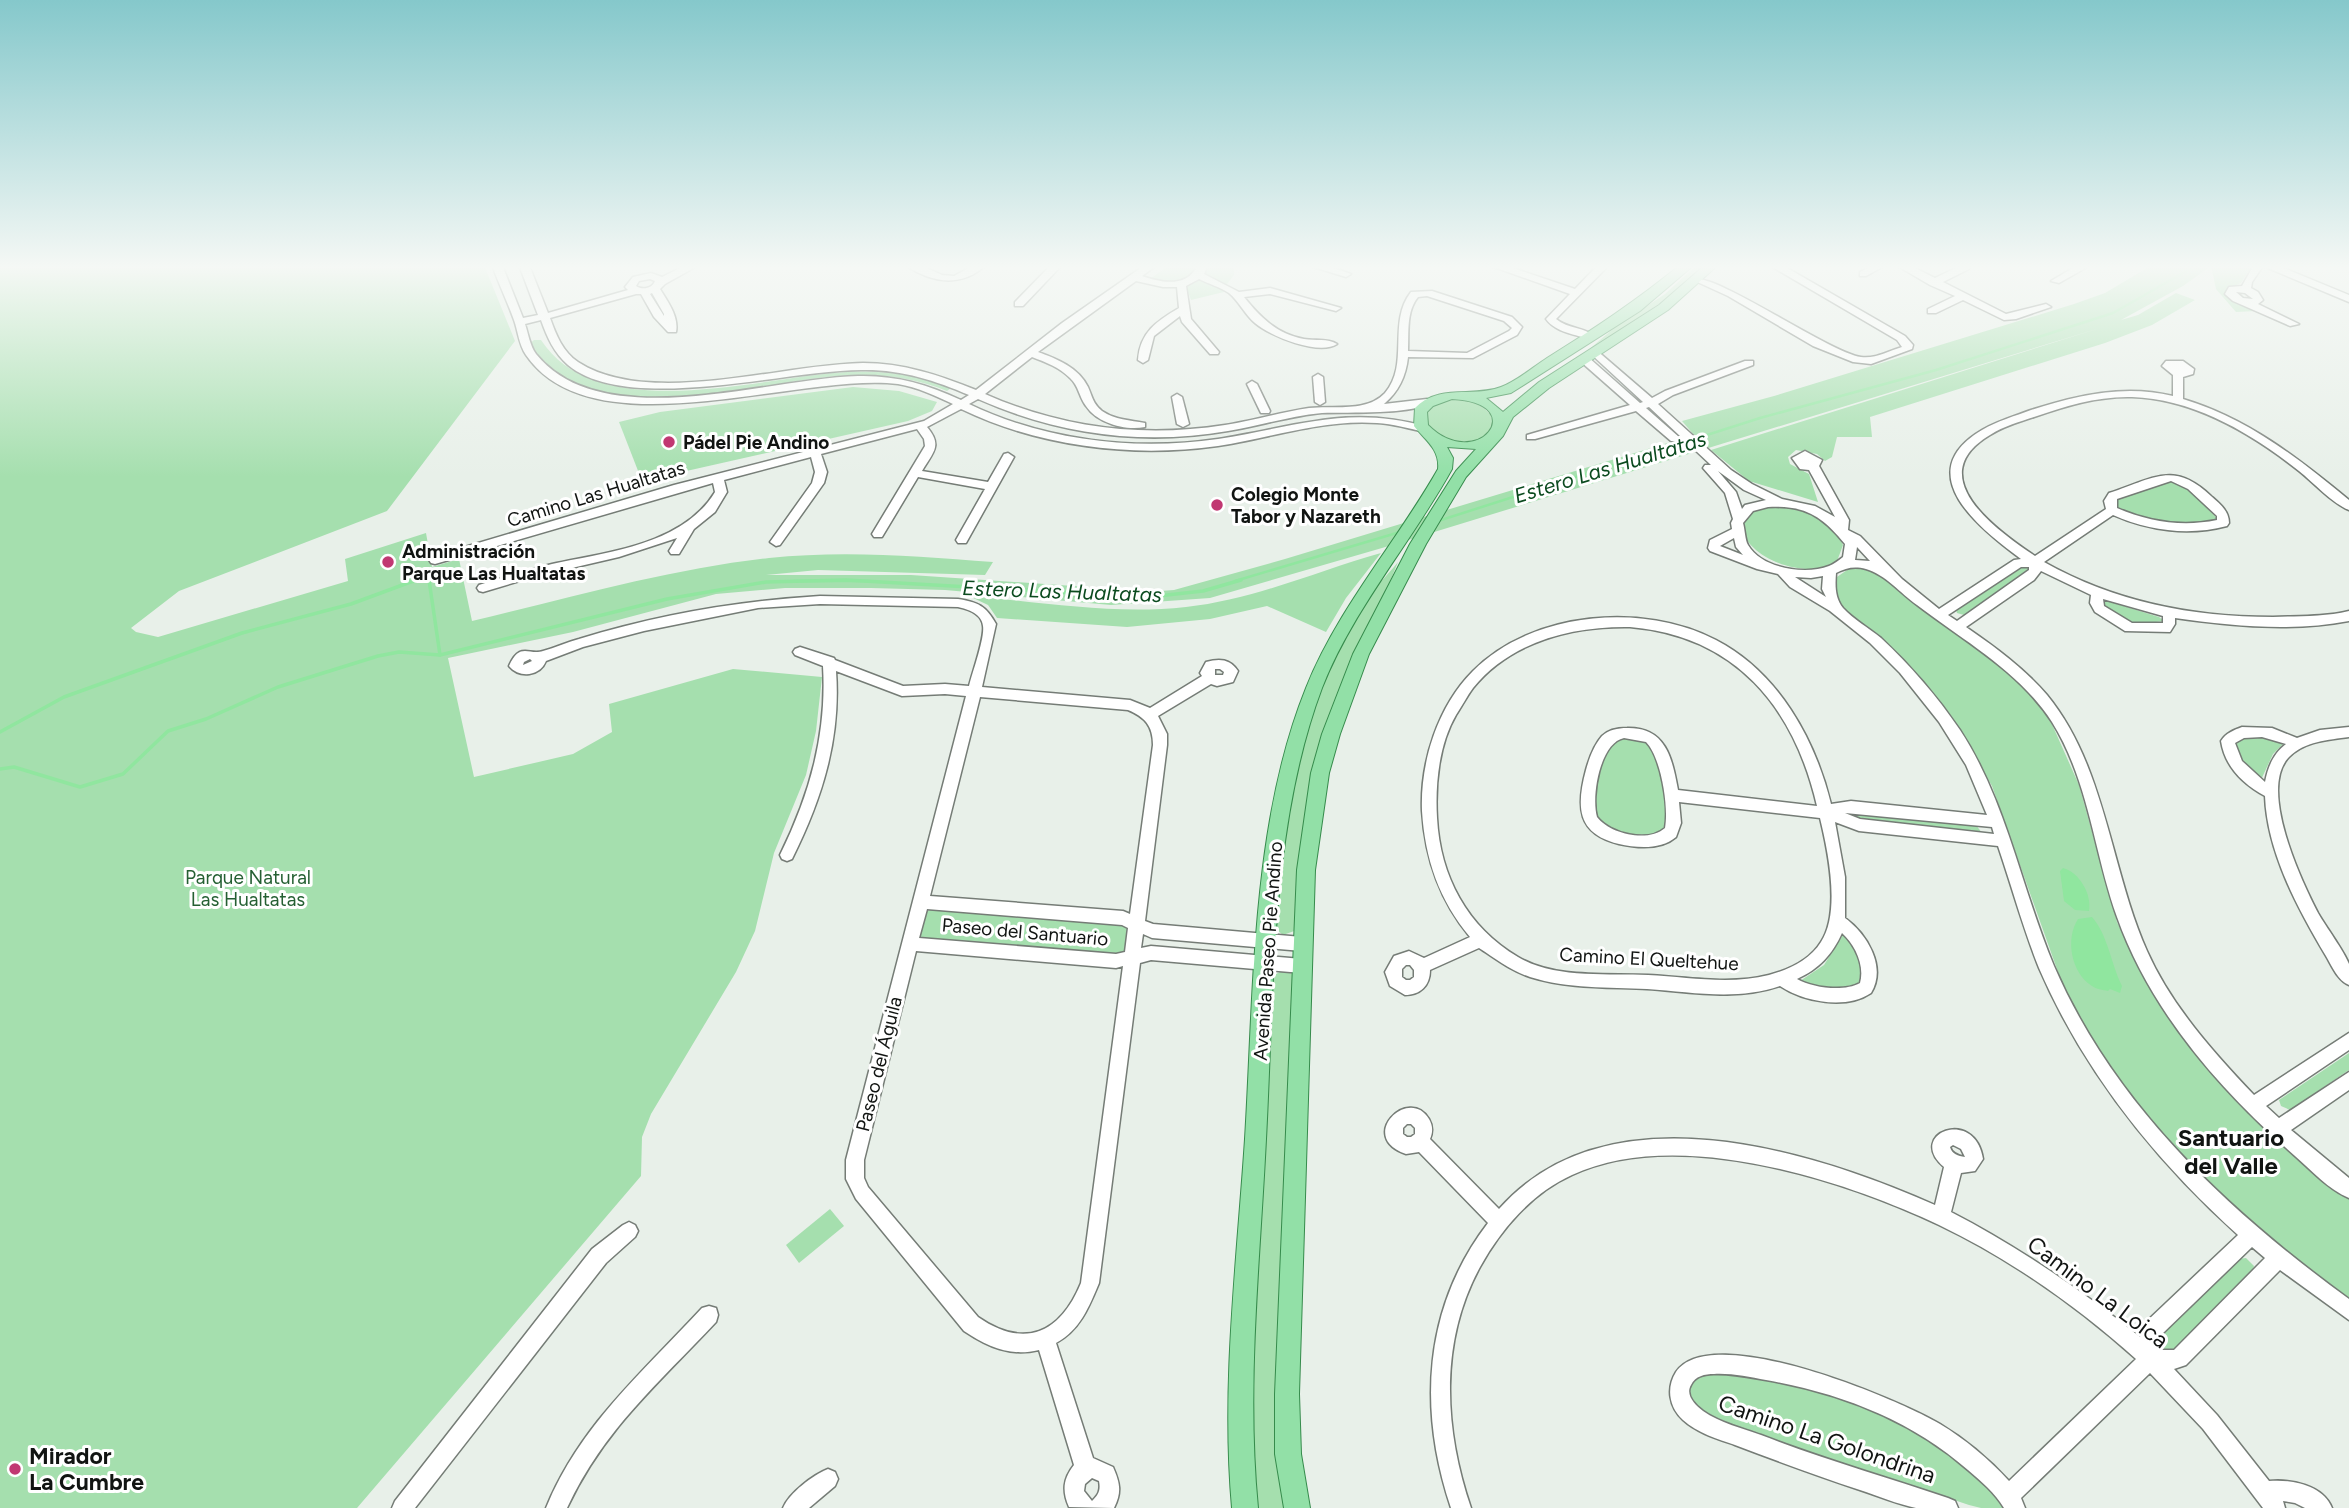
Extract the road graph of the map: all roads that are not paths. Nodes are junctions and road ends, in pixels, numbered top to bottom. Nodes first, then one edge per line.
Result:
1 (523, 335) edge
2 (552, 335) edge
3 (1054, 335) edge
4 (1148, 335) edge
5 (1199, 335) edge
6 (1283, 335) edge
7 (1405, 335) edge
8 (1508, 335) edge
9 (1582, 335) edge
10 (1593, 335) edge
11 (1621, 335) edge
12 (1802, 335) edge
13 (1896, 335) edge
14 (1585, 340) junction
15 (554, 342) junction
16 (525, 343) junction
17 (1332, 344) dead end
18 (1214, 352) dead end
19 (1030, 353) junction
20 (1405, 354) junction
21 (1589, 356) junction
22 (1143, 360) dead end
23 (1749, 363) dead end
24 (2178, 373) dead end
25 (1318, 377) dead end
26 (1252, 384) dead end
27 (977, 395) junction
28 (1177, 397) dead end
29 (1387, 397) junction
30 (1468, 397) junction
31 (1320, 402) junction
32 (1427, 402) junction
33 (1651, 402) junction
34 (2178, 402) junction
35 (962, 405) junction
36 (1406, 406) junction
37 (1374, 407) junction
38 (1637, 407) junction
39 (1345, 408) junction
40 (1265, 411) junction
41 (1501, 423) junction
42 (1183, 424) junction
43 (920, 426) junction
44 (1429, 434) junction
45 (1679, 436) junction
46 (1531, 437) dead end
47 (1492, 439) junction
48 (815, 452) junction
49 (1008, 457) dead end
50 (1706, 460) junction
51 (1813, 467) dead end
52 (915, 473) junction
53 (718, 477) junction
54 (991, 486) junction
55 (1831, 501) junction
56 (1783, 503) junction
57 (2349, 506) edge
58 (2112, 510) junction
59 (1816, 511) junction
60 (1739, 519) junction
61 (690, 525) junction
62 (1737, 532) junction
63 (1843, 532) junction
64 (878, 534) dead end
65 (962, 540) dead end
66 (658, 541) junction
67 (776, 542) dead end
68 (435, 560) dead end
69 (2035, 562) junction
70 (1845, 563) junction
71 (1776, 568) junction
72 (1830, 572) junction
73 (1896, 581) junction
74 (483, 588) dead end
75 (2098, 593) junction
76 (1841, 611) junction
77 (2169, 614) junction
78 (1939, 615) junction
79 (2349, 616) edge
80 (1957, 627) junction
81 (800, 652) dead end
82 (539, 658) dead end
83 (829, 661) junction
84 (1210, 678) dead end
85 (975, 691) junction
86 (1150, 715) junction
87 (2349, 732) edge
88 (2297, 744) junction
89 (2269, 792) junction
90 (1671, 795) junction
91 (1828, 813) junction
92 (1997, 822) junction
93 (2004, 841) junction
94 (787, 855) dead end
95 (921, 902) junction
96 (1839, 922) junction
97 (1137, 925) junction
98 (1480, 940) junction
99 (910, 944) junction
100 (1302, 944) junction
101 (1267, 952) junction
102 (1133, 957) junction
103 (1302, 966) junction
104 (1421, 967) dead end
105 (1782, 978) junction
106 (2349, 978) edge
107 (2349, 1041) edge
108 (2349, 1080) edge
109 (2253, 1105) junction
110 (2278, 1129) junction
111 (1421, 1142) dead end
112 (1954, 1164) dead end
113 (2349, 1189) edge
114 (1941, 1217) junction
115 (1499, 1222) junction
116 (629, 1231) dead end
117 (2251, 1235) junction
118 (2279, 1258) junction
119 (2349, 1311) edge
120 (709, 1315) dead end
121 (1045, 1340) junction
122 (2150, 1359) junction
123 (1086, 1469) junction
124 (828, 1479) dead end
125 (2269, 1500) edge
126 (2012, 1502) edge
127 (402, 1508) edge
128 (556, 1508) edge
129 (793, 1508) edge
130 (1084, 1508) edge
131 (1099, 1508) edge
132 (1245, 1508) edge
133 (1297, 1508) edge
134 (1461, 1508) edge
135 (1948, 1508) edge
136 (2322, 1508) edge

1 - 16 street
2 - 15 street
3 - 19 street, Camino Las Hualtatas
4 - 22 street
5 - 18 street
6 - 17 street
7 - 20 street
8 - 20 street
9 - 14 street
10 - 14 main road
11 - 21 main road
12 - 13 street
14 - 21 main road
14 - 30 main road
15 - 16 street
15 - 27 street
16 - 35 street
19 - 27 street, Camino Las Hualtatas
19 - 42 street
20 - 29 street
21 - 33 street
21 - 38 street
21 - 41 main road
23 - 33 street
24 - 34 street
25 - 31 street
26 - 40 street
27 - 35 street, Camino Las Hualtatas
27 - 39 street
28 - 42 street
29 - 36 street
29 - 37 street
30 - 32 main road
30 - 41 main road
31 - 39 street
31 - 40 street
32 - 36 street
32 - 44 main road
33 - 38 street
33 - 45 street
34 - 57 street
34 - 69 street
35 - 43 street, Camino Las Hualtatas
35 - 44 street
36 - 37 street
37 - 39 street
38 - 45 street
38 - 46 street
40 - 42 street
41 - 47 main road
43 - 48 street, Camino Las Hualtatas
43 - 52 street
44 - 47 main road
44 - 101 main road, Avenida Paseo Pie Andino
45 - 50 street
47 - 100 main road, Avenida Paseo Pie Andino
48 - 53 street, Camino Las Hualtatas
48 - 67 street
49 - 54 street
50 - 56 street
50 - 60 street
51 - 55 street
52 - 54 street
52 - 64 street
53 - 61 street
53 - 68 street, Camino Las Hualtatas
54 - 65 street
55 - 59 street
55 - 63 street
56 - 59 street
56 - 60 street
58 - 58 street
58 - 69 street
59 - 63 street
60 - 62 street
61 - 66 street
61 - 66 street
62 - 71 street
62 - 71 street
63 - 70 street
63 - 73 street
66 - 74 street
69 - 75 street
69 - 78 street
69 - 80 street
70 - 72 street
70 - 73 street
71 - 72 street
71 - 76 street
72 - 76 street
73 - 78 street
75 - 77 street
75 - 77 street
76 - 92 street
77 - 79 street
78 - 80 street
80 - 109 street
81 - 83 street
82 - 85 street, Paseo del Águila
83 - 85 street
83 - 94 street
84 - 86 street
85 - 86 street
85 - 95 street, Paseo del Águila
86 - 97 street
87 - 88 street
88 - 89 street
88 - 89 street
89 - 106 street
90 - 90 street
90 - 91 street
91 - 92 street
91 - 93 street
91 - 96 street, Camino El Queltehue
91 - 98 street, Camino El Queltehue
92 - 93 street
93 - 117 street
95 - 97 street, Paseo del Santuario
95 - 99 street, Paseo del Águila
96 - 105 street, Camino El Queltehue
96 - 105 street
97 - 101 street, Paseo del Santuario
97 - 102 street
98 - 104 street
98 - 105 street, Camino El Queltehue
99 - 102 street, Paseo del Santuario
99 - 121 street, Paseo del Águila
100 - 101 street, Paseo del Santuario
100 - 103 main road, Avenida Paseo Pie Andino
101 - 102 street, Paseo del Santuario
101 - 103 street, Paseo del Santuario
101 - 132 main road, Avenida Paseo Pie Andino
102 - 121 street
103 - 133 main road, Avenida Paseo Pie Andino
107 - 109 street
108 - 110 street
109 - 110 street
110 - 113 street
111 - 115 street
112 - 114 street
114 - 115 street, Camino La Loica
114 - 122 street, Camino La Loica
115 - 134 street, Camino La Loica
116 - 127 street
117 - 118 street
117 - 122 street
118 - 119 street
118 - 122 street
120 - 128 street
121 - 123 street
122 - 125 street, Camino La Loica
122 - 126 street
123 - 130 street
123 - 131 street
124 - 129 street
125 - 136 street, Camino La Loica
126 - 135 street, Camino La Golondrina

